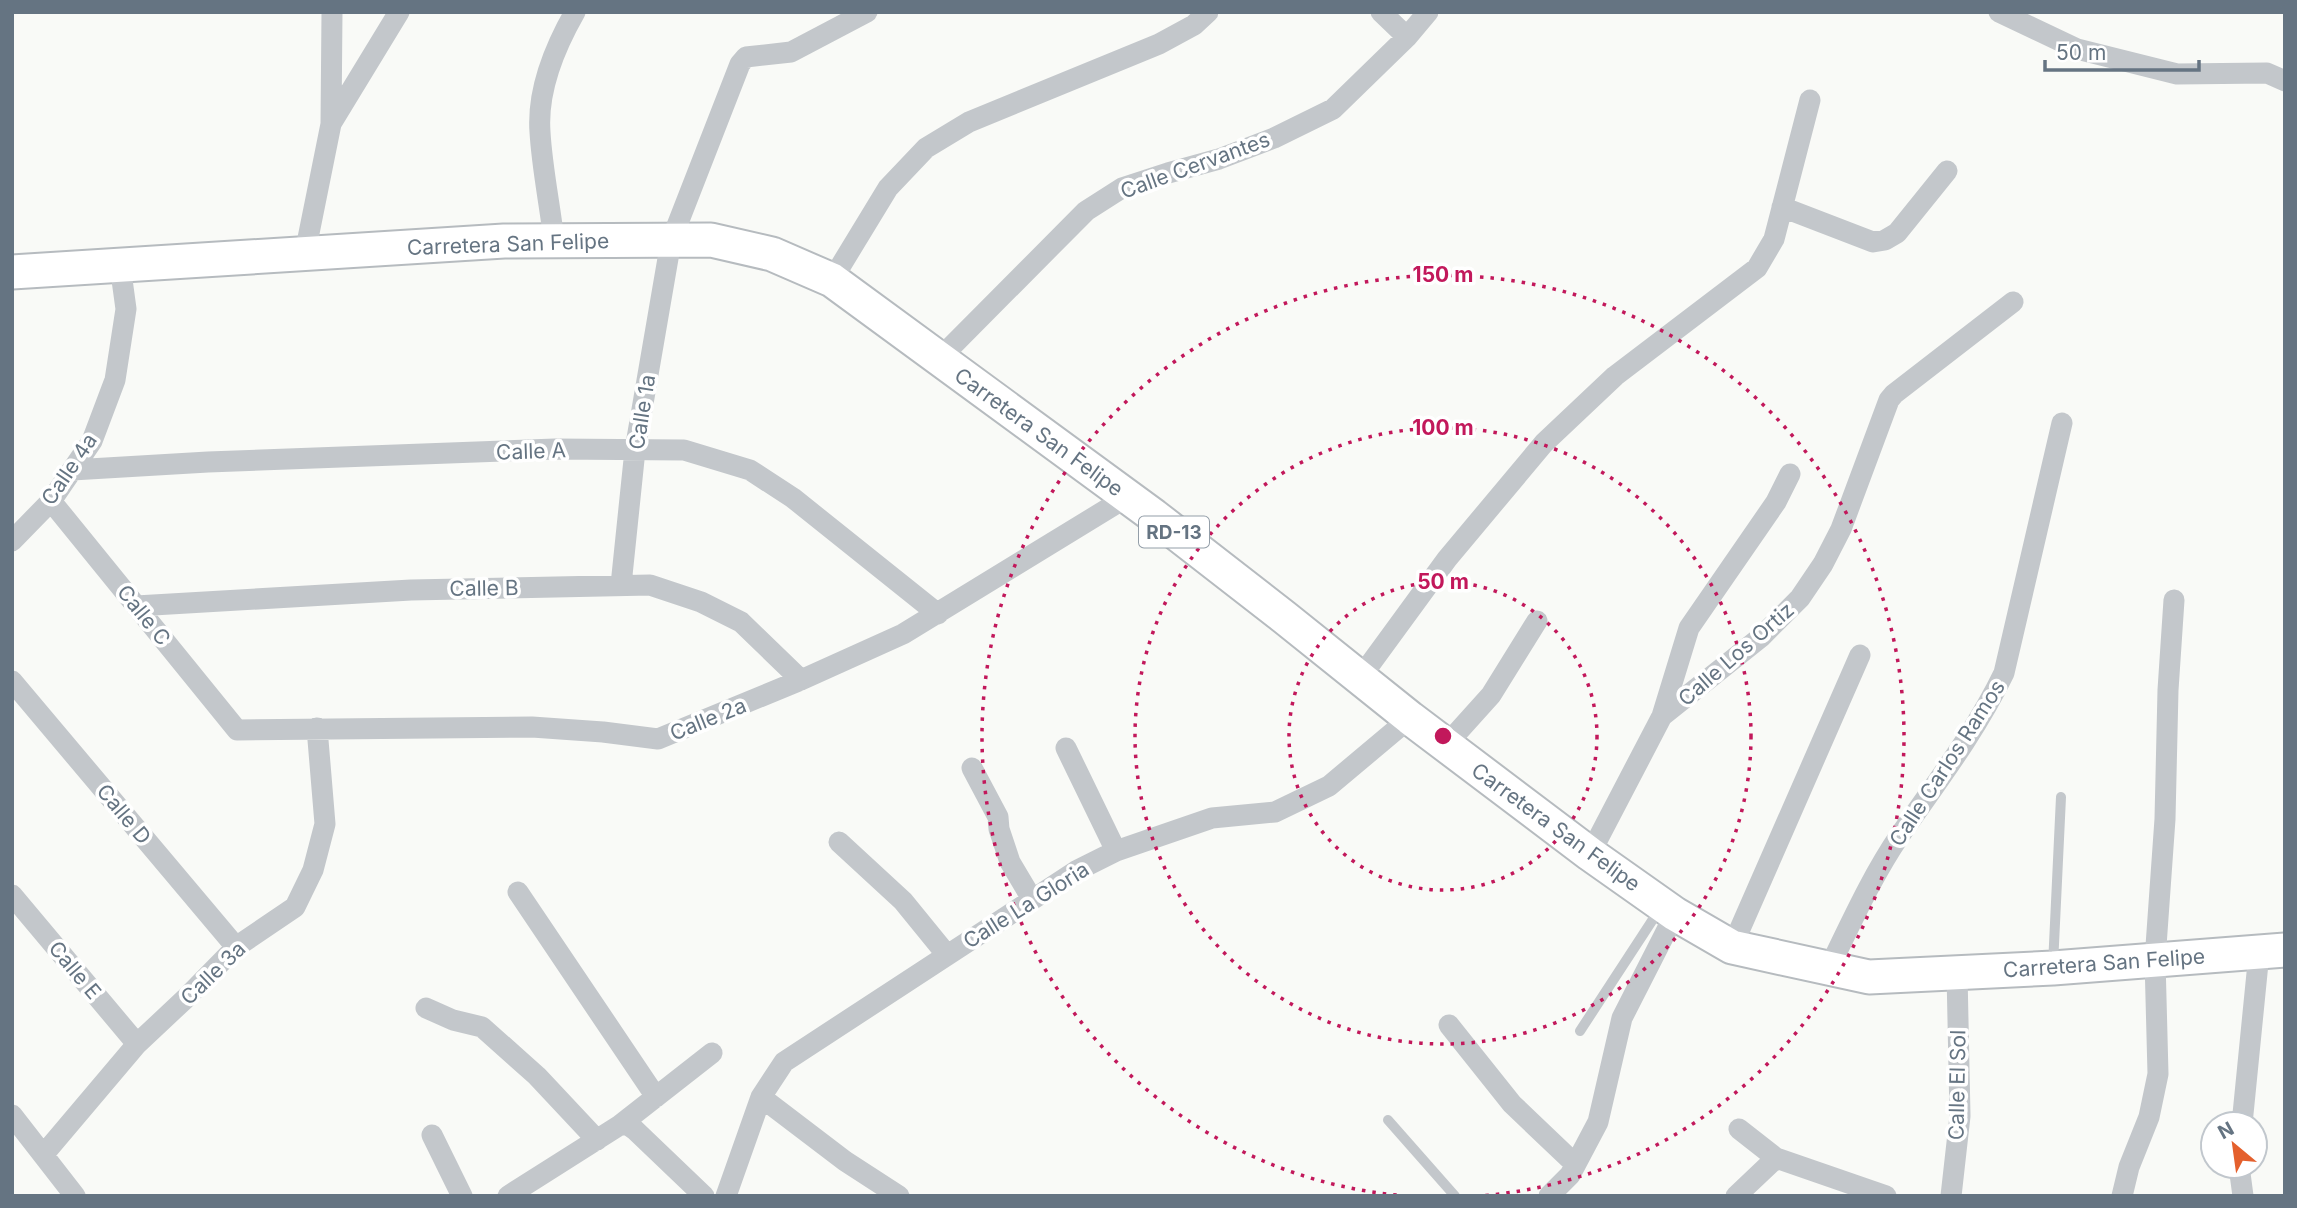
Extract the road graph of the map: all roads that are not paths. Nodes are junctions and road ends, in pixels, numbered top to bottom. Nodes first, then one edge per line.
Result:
1 (332, 12) edge
2 (399, 12) edge
3 (575, 12) edge
4 (867, 12) edge
5 (1208, 12) edge
6 (1381, 12) edge
7 (1429, 12) edge
8 (1999, 12) edge
9 (1407, 37) junction
10 (2285, 81) edge
11 (1810, 100) dead end
12 (331, 124) junction
13 (1947, 171) dead end
14 (1782, 207) junction
15 (670, 240) junction
16 (554, 241) junction
17 (305, 253) junction
18 (120, 265) junction
19 (12, 272) edge
20 (832, 280) junction
21 (2013, 302) dead end
22 (939, 359) junction
23 (2063, 423) dead end
24 (635, 450) junction
25 (72, 470) junction
26 (1790, 474) dead end
27 (1127, 497) junction
28 (51, 501) junction
29 (12, 541) edge
30 (621, 585) junction
31 (2174, 600) dead end
32 (136, 606) junction
33 (938, 614) junction
34 (1537, 621) dead end
35 (1860, 655) dead end
36 (1360, 678) junction
37 (801, 680) junction
38 (12, 681) edge
39 (1662, 716) junction
40 (1410, 718) junction
41 (317, 728) junction
42 (237, 730) joint
43 (1446, 745) junction
44 (1066, 748) dead end
45 (972, 768) dead end
46 (2061, 797) dead end
47 (839, 842) dead end
48 (1116, 851) junction
49 (1590, 854) junction
50 (518, 892) dead end
51 (12, 895) edge
52 (1032, 900) junction
53 (1669, 909) junction
54 (236, 947) junction
55 (1732, 947) junction
56 (2272, 951) edge
57 (947, 955) junction
58 (2155, 960) junction
59 (1829, 968) junction
60 (2053, 968) junction
61 (1957, 973) junction
62 (426, 1008) dead end
63 (1449, 1025) dead end
64 (1580, 1031) dead end
65 (137, 1044) junction
66 (712, 1053) dead end
67 (656, 1097) junction
68 (761, 1097) junction
69 (2244, 1110) edge
70 (12, 1115) edge
71 (1388, 1120) dead end
72 (620, 1125) junction
73 (1739, 1129) dead end
74 (432, 1135) dead end
75 (597, 1140) junction
76 (44, 1154) junction
77 (1776, 1158) junction
78 (1576, 1164) junction
79 (75, 1196) edge
80 (462, 1196) edge
81 (508, 1196) edge
82 (704, 1196) edge
83 (726, 1196) edge
84 (899, 1196) edge
85 (1455, 1196) edge
86 (1549, 1196) edge
87 (1736, 1196) edge
88 (1886, 1196) edge
89 (1951, 1196) edge
90 (2122, 1196) edge

1 - 12 street
2 - 12 street
3 - 16 street
4 - 15 street, Calle 1a
5 - 20 street
6 - 9 street
7 - 9 street, Calle Cervantes
8 - 10 street
9 - 22 street, Calle Cervantes
11 - 14 street
12 - 17 street
13 - 14 street
14 - 36 street
15 - 16 main road, Carretera San Felipe / RD-13
15 - 20 main road, Carretera San Felipe / RD-13
15 - 24 street, Calle 1a
16 - 17 main road, Carretera San Felipe / RD-13
17 - 18 main road, Carretera San Felipe / RD-13
18 - 19 main road, Carretera San Felipe / RD-13
18 - 25 street, Calle 4a
20 - 22 main road, Carretera San Felipe / RD-13
21 - 39 street, Calle Los Ortiz
22 - 27 main road, Carretera San Felipe / RD-13
23 - 59 street, Calle Carlos Ramos
24 - 25 street, Calle A
24 - 30 street, Calle 1a
24 - 33 street, Calle A
25 - 28 street, Calle 4a
26 - 39 street
27 - 33 street, Calle 2a
27 - 36 main road, Carretera San Felipe / RD-13
28 - 29 street, Calle 4a
28 - 32 street, Calle C
30 - 32 street, Calle B
30 - 37 street, Calle B
31 - 58 street
32 - 42 street, Calle C
33 - 37 street, Calle 2a
34 - 43 street
35 - 55 street
36 - 40 main road, Carretera San Felipe / RD-13
37 - 41 street, Calle 2a
38 - 54 street, Calle D
39 - 49 street, Calle Los Ortiz
40 - 43 main road, Carretera San Felipe / RD-13
40 - 48 street, Calle La Gloria
41 - 42 street, Calle 2a
41 - 54 street, Calle 3a
43 - 49 main road, Carretera San Felipe / RD-13
44 - 48 street
45 - 52 street
46 - 60 lane
47 - 57 street
48 - 52 street, Calle La Gloria
49 - 53 main road, Carretera San Felipe / RD-13
50 - 67 street
51 - 65 street, Calle E
52 - 57 street, Calle La Gloria
53 - 55 main road, Carretera San Felipe / RD-13
53 - 64 lane
53 - 78 street
54 - 65 street, Calle 3a
55 - 59 main road, Carretera San Felipe / RD-13
56 - 58 main road, Carretera San Felipe / RD-13
56 - 69 street
57 - 68 street, Calle La Gloria
58 - 60 main road, Carretera San Felipe / RD-13
58 - 90 street
59 - 61 main road, Carretera San Felipe / RD-13
60 - 61 main road, Carretera San Felipe / RD-13
61 - 89 street, Calle El Sol
62 - 75 street
63 - 78 street
65 - 76 street, Calle 3a
66 - 67 street
67 - 72 street
68 - 83 street, Calle La Gloria
68 - 84 street
70 - 76 street
71 - 85 lane
72 - 75 street
72 - 82 street
73 - 77 street
74 - 80 street
75 - 81 street
76 - 79 street
77 - 87 street
77 - 88 street
78 - 86 street

